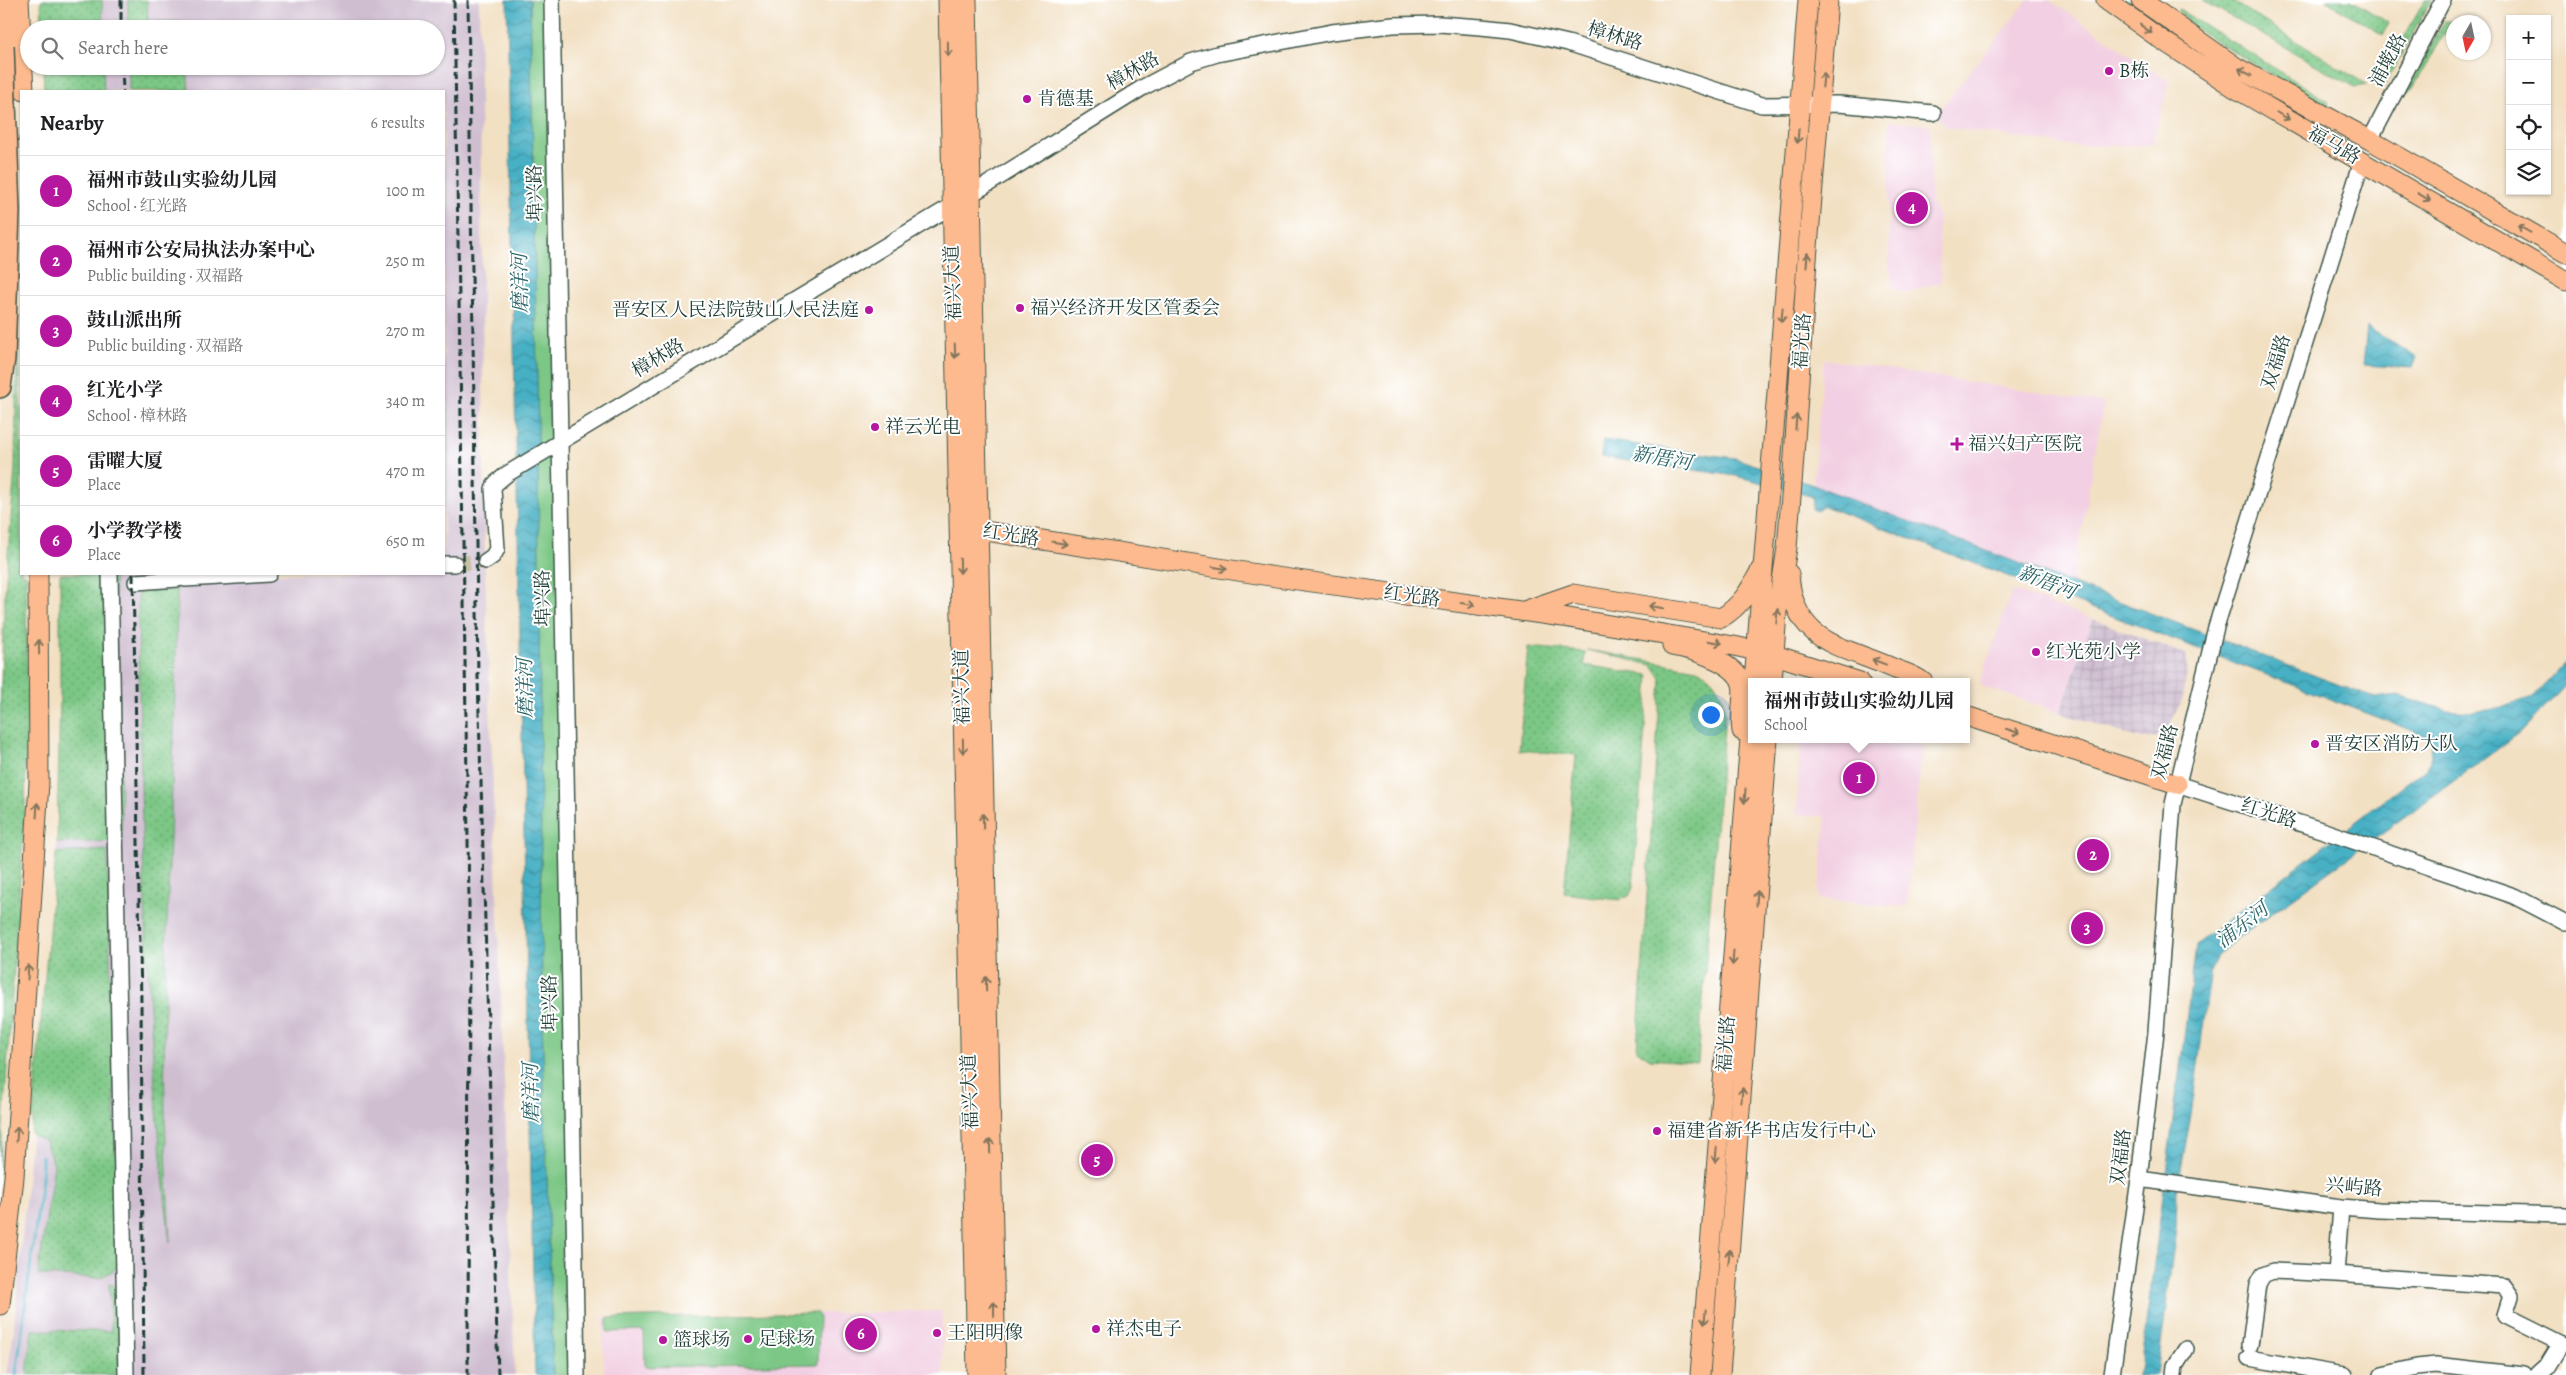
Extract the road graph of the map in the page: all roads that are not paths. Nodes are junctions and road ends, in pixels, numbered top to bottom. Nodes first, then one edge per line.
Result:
1 (2, 0) edge
2 (19, 0) edge
3 (552, 0) edge
4 (948, 0) edge
5 (967, 0) edge
6 (1808, 0) edge
7 (1828, 0) edge
8 (2106, 0) edge
9 (2142, 0) edge
10 (2442, 0) edge
11 (20, 20) edge
12 (23, 75) edge
13 (24, 90) edge
14 (1801, 105) junction
15 (1821, 105) junction
16 (1933, 113) dead end
17 (2370, 140) junction
18 (0, 150) edge
19 (20, 150) edge
20 (2362, 161) junction
21 (970, 194) junction
22 (951, 205) junction
23 (2566, 253) edge
24 (2566, 281) edge
25 (0, 387) edge
26 (559, 440) junction
27 (969, 528) junction
28 (1787, 548) junction
29 (486, 562) dead end
30 (1764, 564) junction
31 (38, 575) edge
32 (252, 575) edge
33 (110, 578) edge
34 (1524, 612) junction
35 (1563, 617) junction
36 (1766, 653) junction
37 (1756, 678) edge
38 (1771, 678) edge
39 (1847, 678) edge
40 (1913, 678) edge
41 (1970, 717) edge
42 (1749, 743) edge
43 (1768, 743) edge
44 (1779, 743) edge
45 (1748, 759) junction
46 (2177, 784) junction
47 (1763, 820) junction
48 (2566, 923) edge
49 (2139, 1179) junction
50 (2341, 1207) junction
51 (2566, 1215) edge
52 (2336, 1274) junction
53 (0, 1305) edge
54 (2563, 1344) edge
55 (2186, 1349) dead end
56 (2307, 1372) edge
57 (126, 1375) edge
58 (577, 1375) edge
59 (977, 1375) edge
60 (996, 1375) edge
61 (1700, 1375) edge
62 (1720, 1375) edge
63 (2112, 1375) edge
64 (2174, 1375) edge
65 (2344, 1375) edge
66 (2382, 1375) edge
67 (2523, 1375) edge
68 (2537, 1375) edge

1 - 25 highway, bridge
2 - 11 main road
3 - 26 street, 埠兴路
4 -> 22 main road, 福兴大道
5 - 21 main road, 福兴大道
6 - 14 main road, 福光路
15 -> 7 main road, 福光路
8 -> 20 main road, 福马路
17 -> 9 main road, 福马路
10 - 17 street, 浦墘路
12 - 13 main road
14 - 15 street, 樟林路
14 - 21 street, 樟林路
14 -> 30 main road, 福光路
15 - 16 street, 樟林路
28 -> 15 main road, 福光路
23 -> 17 main road, 福马路
18 - 19 street
20 -> 24 main road, 福马路
20 - 46 street, 双福路
21 - 22 street, 樟林路
21 - 27 main road, 福兴大道
22 - 26 street, 樟林路
22 -> 27 main road, 福兴大道
26 - 29 street, 樟林路
26 - 58 street, 埠兴路
27 -> 34 main road, 红光路
27 -> 59 main road, 福兴大道
60 -> 27 main road, 福兴大道
36 -> 28 main road, 福光路
40 -> 28 main road
30 -> 34 main road
30 - 36 main road, 福光路
53 -> 31 main road
32 - 33 street
33 - 57 street
34 - 35 main road, 红光路
35 -> 36 main road, 红光路
35 - 45 main road
36 - 37 main road, 福光路
36 - 38 main road, 福光路
36 - 39 main road, 红光路
41 -> 46 main road, 红光路
42 - 45 main road, 福光路
43 - 47 main road, 福光路
44 - 47 main road
45 -> 61 main road, 福光路
46 - 48 street, 红光路
46 - 49 street, 双福路
62 -> 47 main road, 福光路
49 - 50 street, 兴屿路
49 - 63 street, 双福路
50 - 51 street, 兴屿路
50 - 52 street
52 - 54 street
52 - 56 street
54 - 68 street
55 - 64 street
56 - 65 street
66 - 67 street

